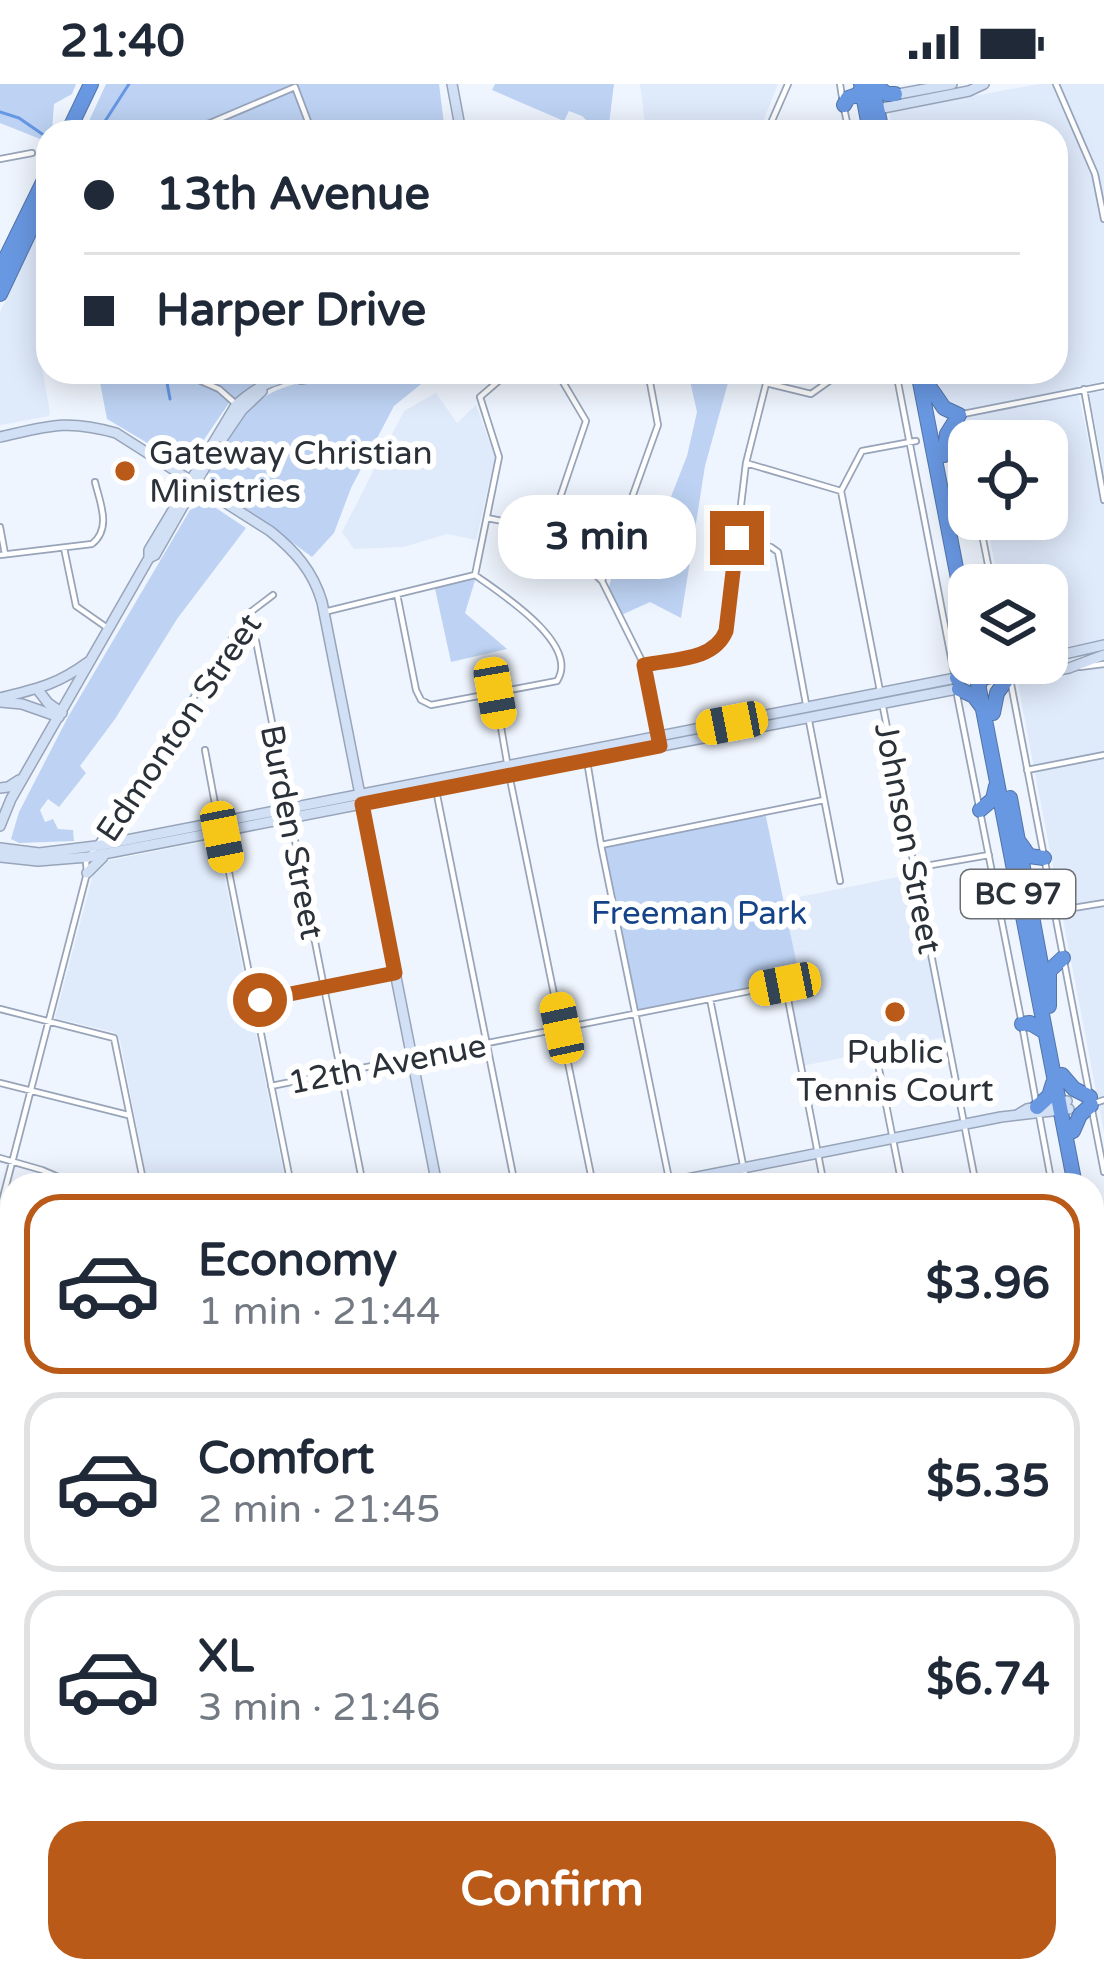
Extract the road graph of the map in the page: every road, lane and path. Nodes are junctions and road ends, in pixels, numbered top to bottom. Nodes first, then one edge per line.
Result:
1 (96, 84) edge
2 (788, 84) edge
3 (840, 84) edge
4 (952, 84) edge
5 (980, 84) edge
6 (1056, 84) edge
7 (452, 86) edge
8 (897, 91) edge
9 (869, 95) edge
10 (845, 110) junction
11 (78, 120) edge
12 (217, 120) edge
13 (307, 120) edge
14 (459, 120) edge
15 (772, 120) edge
16 (847, 120) edge
17 (32, 153) dead end
18 (0, 159) edge
19 (36, 196) edge
20 (36, 218) edge
21 (1104, 219) edge
22 (0, 270) edge
23 (0, 294) edge
24 (208, 384) edge
25 (277, 384) edge
26 (495, 384) edge
27 (564, 384) edge
28 (650, 384) edge
29 (766, 384) edge
30 (770, 384) edge
31 (825, 384) edge
32 (899, 384) edge
33 (921, 384) edge
34 (930, 384) edge
35 (1104, 386) edge
36 (931, 389) junction
37 (1084, 389) junction
38 (240, 407) junction
39 (958, 415) junction
40 (930, 418) junction
41 (959, 420) edge
42 (0, 437) edge
43 (913, 441) junction
44 (938, 451) junction
45 (205, 462) junction
46 (746, 464) junction
47 (174, 470) junction
48 (95, 482) dead end
49 (193, 482) junction
50 (841, 490) junction
51 (213, 494) junction
52 (1104, 500) edge
53 (186, 501) junction
54 (487, 518) junction
55 (0, 527) edge
56 (549, 530) junction
57 (737, 538) junction
58 (64, 548) junction
59 (3, 554) edge
60 (149, 558) junction
61 (957, 564) edge
62 (965, 564) edge
63 (475, 574) junction
64 (602, 581) junction
65 (398, 594) junction
66 (273, 595) dead end
67 (323, 612) junction
68 (241, 627) junction
69 (110, 629) junction
70 (948, 634) edge
71 (1104, 645) edge
72 (1068, 653) edge
73 (92, 659) junction
74 (1104, 659) edge
75 (644, 665) junction
76 (1068, 668) edge
77 (957, 684) junction
78 (992, 684) edge
79 (996, 684) edge
80 (998, 684) edge
81 (38, 690) junction
82 (495, 693) junction
83 (882, 699) junction
84 (0, 700) edge
85 (988, 711) junction
86 (807, 713) junction
87 (61, 715) junction
88 (659, 742) junction
89 (205, 750) dead end
90 (1104, 755) edge
91 (587, 760) junction
92 (1027, 770) junction
93 (508, 771) junction
94 (997, 781) junction
95 (436, 790) junction
96 (4, 794) edge
97 (361, 800) junction
98 (824, 800) junction
99 (0, 806) edge
100 (980, 810) junction
101 (290, 813) junction
102 (1, 823) edge
103 (220, 827) junction
104 (1017, 835) junction
105 (601, 845) junction
106 (0, 848) edge
107 (102, 849) junction
108 (989, 854) junction
109 (8, 855) edge
110 (88, 857) junction
111 (1044, 857) junction
112 (914, 868) junction
113 (87, 873) junction
114 (840, 880) dead end
115 (1104, 902) edge
116 (1054, 911) junction
117 (1064, 958) junction
118 (395, 973) junction
119 (324, 988) junction
120 (710, 999) junction
121 (254, 1001) junction
122 (1045, 1006) junction
123 (0, 1009) edge
124 (635, 1013) junction
125 (49, 1022) junction
126 (1026, 1024) junction
127 (562, 1028) junction
128 (1046, 1032) junction
129 (485, 1043) junction
130 (876, 1054) dead end
131 (412, 1058) junction
132 (340, 1072) junction
133 (1058, 1077) junction
134 (0, 1084) edge
135 (271, 1086) junction
136 (31, 1092) junction
137 (1097, 1100) edge
138 (1064, 1106) junction
139 (1038, 1111) junction
140 (128, 1115) junction
141 (964, 1124) junction
142 (1069, 1132) junction
143 (893, 1139) junction
144 (818, 1153) junction
145 (0, 1158) edge
146 (12, 1162) junction
147 (743, 1168) junction
148 (1104, 1172) edge
149 (9, 1173) edge
150 (43, 1173) edge
151 (141, 1173) edge
152 (289, 1173) edge
153 (361, 1173) edge
154 (435, 1173) edge
155 (512, 1173) edge
156 (591, 1173) edge
157 (668, 1173) edge
158 (720, 1173) edge
159 (744, 1173) edge
160 (822, 1173) edge
161 (900, 1173) edge
162 (974, 1173) edge
163 (1050, 1173) edge
164 (1074, 1173) edge
165 (1081, 1173) edge

1 - 11 highway
2 - 15 street
3 - 10 street
4 - 8 street
5 - 9 street
6 - 21 street
7 - 14 street
8 - 9 highway
9 - 10 highway
10 - 16 street
12 - 13 street
17 - 18 street
19 - 22 highway
20 - 23 highway
24 - 38 street
25 - 38 street
26 - 54 street
27 - 56 street
28 - 64 street
29 - 46 street
30 - 31 street
32 - 43 street
33 - 40 highway
34 - 36 highway
35 - 37 street
36 - 39 highway
36 - 40 highway
37 - 39 street
37 - 52 street
38 - 45 street
39 - 40 highway
39 - 41 street
39 - 44 highway
40 - 43 highway
40 - 44 highway
42 - 47 street
43 - 44 highway
43 - 50 street
43 - 70 street
44 - 61 highway
44 - 62 highway
45 - 47 street
45 - 49 street
45 - 51 street
46 - 50 street
46 - 57 street
47 - 49 street
48 - 58 street
49 - 51 street
49 - 53 street
49 - 60 street
50 - 83 street, Johnson Street
51 - 53 street
51 - 67 street
53 - 60 street
54 - 56 street
54 - 63 street
55 - 59 street
56 - 64 street
57 - 75 street
57 - 86 street
58 - 59 street
58 - 69 street
60 - 69 street
63 - 65 street
63 - 82 street
64 - 75 street
65 - 67 street
65 - 82 street
66 - 68 street, Edmonton Street
67 - 97 street
68 - 101 street, Burden Street
68 - 107 street, Edmonton Street
69 - 73 street
71 - 72 street
73 - 81 street
73 - 87 street
74 - 76 street
75 - 88 street
77 - 83 street
77 - 85 highway
77 - 100 street
78 - 85 highway, BC 97
79 - 85 highway
80 - 92 street
81 - 84 street
81 - 87 street
82 - 93 street
83 - 86 street
83 - 112 street, Johnson Street
84 - 87 street
85 - 94 highway, BC 97
85 - 104 highway, BC 97
86 - 88 street
86 - 98 street
87 - 96 street
88 - 91 street
88 - 93 street
89 - 103 street
90 - 92 street
91 - 93 street
91 - 105 street
92 - 111 street
93 - 95 street
93 - 97 street
93 - 127 street
94 - 100 highway
94 - 122 highway, BC 97
95 - 97 street
95 - 129 street
96 - 102 street
97 - 101 street
97 - 118 street
98 - 105 street
98 - 114 street
99 - 102 street
100 - 108 street
101 - 103 street
101 - 119 street, Burden Street
103 - 107 street
103 - 121 street
104 - 111 highway
104 - 122 highway, BC 97
105 - 124 street
106 - 109 street
107 - 109 street
107 - 110 street
107 - 113 street
108 - 112 street
108 - 126 street
109 - 110 street
110 - 113 street, Edmonton Street
111 - 116 street
112 - 141 street, Johnson Street
113 - 125 street, Edmonton Street
115 - 116 street
116 - 117 street
117 - 122 highway
117 - 137 street
118 - 119 street
118 - 131 street
119 - 121 street
119 - 132 street, Burden Street
120 - 124 street, 12th Avenue
120 - 144 street, 12th Avenue
120 - 147 street
121 - 135 street
122 - 126 highway
122 - 128 highway, BC 97
122 - 133 highway, BC 97
123 - 125 street
124 - 127 street, 12th Avenue
124 - 157 street
125 - 136 street, Edmonton Street
125 - 140 street
126 - 128 highway
126 - 139 street
127 - 129 street, 12th Avenue
127 - 156 street
128 - 133 highway, BC 97
129 - 131 street, 12th Avenue
129 - 155 street
130 - 143 street
131 - 132 street, 12th Avenue
131 - 154 street
132 - 135 street, 12th Avenue
132 - 153 street, Burden Street
133 - 137 highway
133 - 138 highway, BC 97
133 - 139 highway
134 - 136 street
135 - 152 street
136 - 140 street
136 - 146 street, Edmonton Street
137 - 138 street
137 - 142 highway
137 - 148 street
138 - 139 street
138 - 142 highway, BC 97
139 - 141 street
139 - 142 highway
139 - 163 street
140 - 151 street
141 - 143 street
141 - 162 street, Johnson Street
142 - 164 highway, BC 97
142 - 165 highway, BC 97
143 - 144 street
143 - 161 street
144 - 147 street
144 - 160 street
145 - 146 street
146 - 149 street, Edmonton Street
146 - 150 street
147 - 158 street
147 - 159 street

